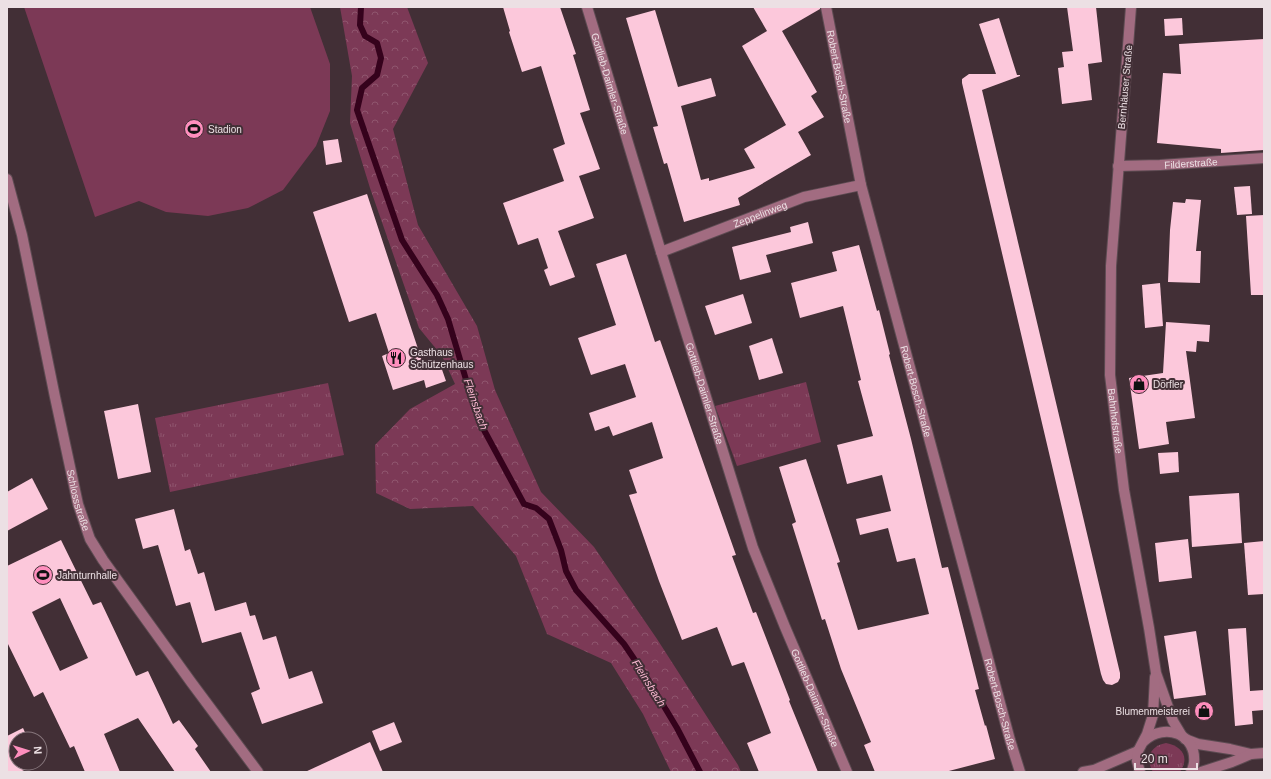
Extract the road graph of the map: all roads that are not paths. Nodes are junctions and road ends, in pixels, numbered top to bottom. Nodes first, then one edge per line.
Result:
1 (587, 7) edge
2 (826, 7) edge
3 (1131, 7) edge
4 (1264, 158) edge
5 (1118, 166) junction
6 (7, 179) edge
7 (861, 185) junction
8 (661, 252) junction
9 (1156, 674) junction
10 (1183, 737) junction
11 (1140, 747) junction
12 (1264, 753) edge
13 (1251, 754) junction
14 (1094, 770) junction
15 (258, 772) edge
16 (847, 772) edge
17 (1020, 772) edge
18 (1083, 772) edge
19 (1108, 772) edge
20 (1140, 772) edge
21 (1191, 772) edge
22 (1201, 772) edge

1 - 8 street, Gottlieb-Daimler-Straße
2 - 7 street, Robert-Bosch-Straße
3 - 5 street, Bernhäuser Straße
4 - 5 street, Filderstraße
5 - 9 street, Bahnhofstraße
6 - 15 street, Schlossstraße
7 - 8 street, Zeppelinweg
7 - 17 street, Robert-Bosch-Straße
8 - 16 street, Gottlieb-Daimler-Straße
9 - 10 street, Bahnhofstraße
9 - 11 street, Bahnhofstraße
10 - 11 street
10 - 13 street
10 - 21 street, Bahnhofstraße
11 - 14 street
11 - 20 street, Bahnhofstraße
12 - 13 street
13 - 22 street
14 - 18 street
14 - 19 street

